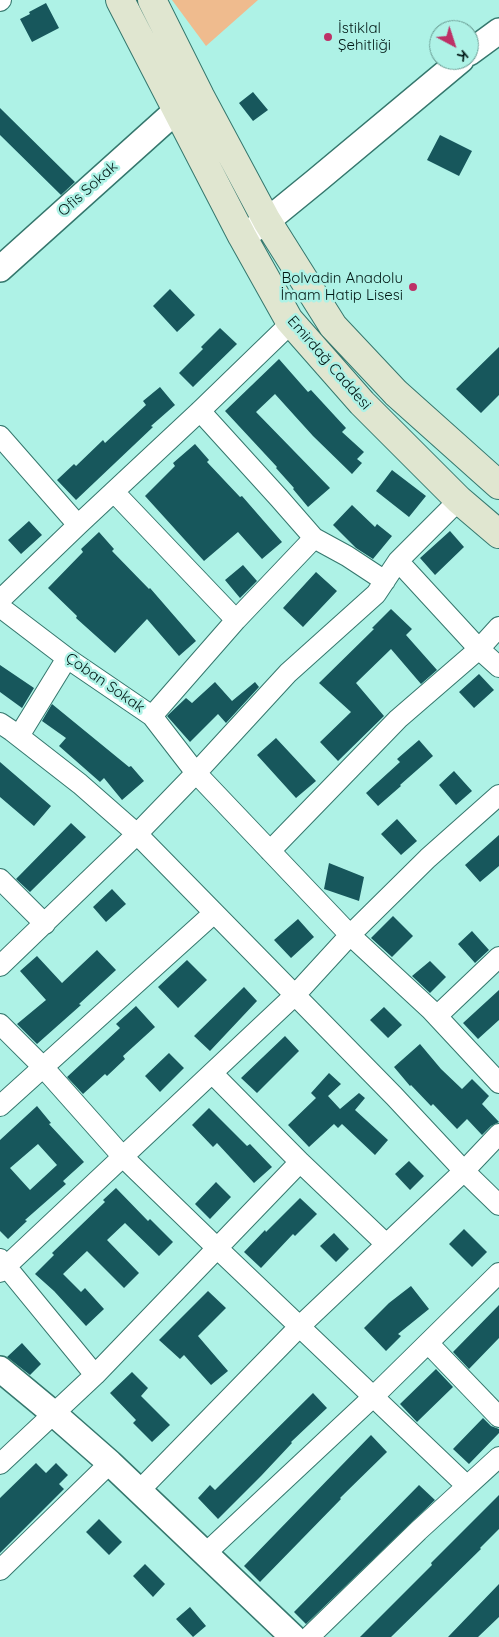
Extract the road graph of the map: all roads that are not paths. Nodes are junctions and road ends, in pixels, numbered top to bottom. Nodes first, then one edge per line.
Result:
1 (120, 0) edge
2 (152, 0) edge
3 (499, 30) edge
4 (479, 45) edge
5 (449, 70) edge
6 (177, 110) junction
7 (267, 221) junction
8 (242, 236) junction
9 (0, 269) edge
10 (292, 323) junction
11 (200, 411) junction
12 (0, 436) edge
13 (499, 485) edge
14 (114, 492) junction
15 (459, 500) junction
16 (78, 525) junction
17 (499, 534) edge
18 (314, 538) junction
19 (398, 561) junction
20 (385, 581) junction
21 (0, 600) edge
22 (0, 607) edge
23 (236, 620) junction
24 (499, 627) edge
25 (478, 649) junction
26 (67, 658) junction
27 (499, 667) edge
28 (152, 716) junction
29 (0, 723) edge
30 (19, 736) junction
31 (196, 773) junction
32 (499, 794) edge
33 (137, 834) junction
34 (270, 851) junction
35 (0, 879) edge
36 (214, 913) junction
37 (45, 924) junction
38 (350, 935) junction
39 (499, 957) edge
40 (0, 966) edge
41 (295, 995) junction
42 (437, 1016) junction
43 (0, 1024) edge
44 (43, 1067) junction
45 (212, 1073) junction
46 (499, 1083) edge
47 (0, 1106) edge
48 (499, 1134) edge
49 (123, 1157) junction
50 (300, 1162) junction
51 (464, 1171) junction
52 (499, 1205) edge
53 (386, 1244) junction
54 (217, 1248) junction
55 (2, 1266) edge
56 (499, 1273) edge
57 (300, 1326) junction
58 (428, 1343) junction
59 (0, 1369) edge
60 (95, 1375) junction
61 (374, 1396) junction
62 (53, 1413) junction
63 (499, 1417) edge
64 (499, 1457) edge
65 (110, 1463) junction
66 (0, 1464) edge
67 (467, 1486) junction
68 (139, 1491) junction
69 (206, 1553) junction
70 (0, 1570) edge
71 (293, 1637) edge
72 (309, 1637) edge

1 - 6 main road, Emirdağ Caddesi
2 - 7 main road, Emirdağ Caddesi
3 - 4 street
5 - 7 street
6 - 8 main road, Emirdağ Caddesi
6 - 9 street, Ofis Sokak
7 - 8 street
7 - 13 main road, Emirdağ Caddesi
8 - 10 main road, Emirdağ Caddesi
10 - 11 street
10 - 15 main road, Emirdağ Caddesi
11 - 14 street
11 - 18 street
12 - 16 street
14 - 16 street
14 - 23 street
15 - 17 main road, Emirdağ Caddesi
15 - 19 street
16 - 21 street
18 - 20 street
18 - 23 street
19 - 20 street
19 - 25 street
20 - 31 street
22 - 26 street, Çoban Sokak
23 - 28 street
24 - 25 street
25 - 27 street
25 - 34 street
26 - 28 street, Çoban Sokak
26 - 30 street
28 - 31 street, Çoban Sokak
29 - 30 street
30 - 33 street
31 - 33 street
31 - 34 street, Çoban Sokak
32 - 38 street
33 - 36 street
33 - 37 street
34 - 38 street, Çoban Sokak
35 - 37 street
36 - 41 street
36 - 44 street
37 - 40 street
38 - 41 street
38 - 42 street, Çoban Sokak
39 - 42 street
41 - 45 street
41 - 51 street
42 - 46 street, Çoban Sokak
43 - 44 street
44 - 47 street
44 - 49 street
45 - 49 street
45 - 50 street
48 - 51 street
49 - 54 street
49 - 55 street
50 - 53 street
50 - 54 street
51 - 52 street
51 - 53 street
53 - 57 street
54 - 57 street
54 - 60 street
55 - 60 street
56 - 58 street
57 - 61 street
57 - 68 street
58 - 61 street
58 - 63 street
59 - 62 street
60 - 62 street
61 - 67 street
61 - 69 street
62 - 65 street
62 - 66 street
64 - 67 street
65 - 68 street
65 - 70 street
67 - 72 street
68 - 69 street
69 - 71 street

